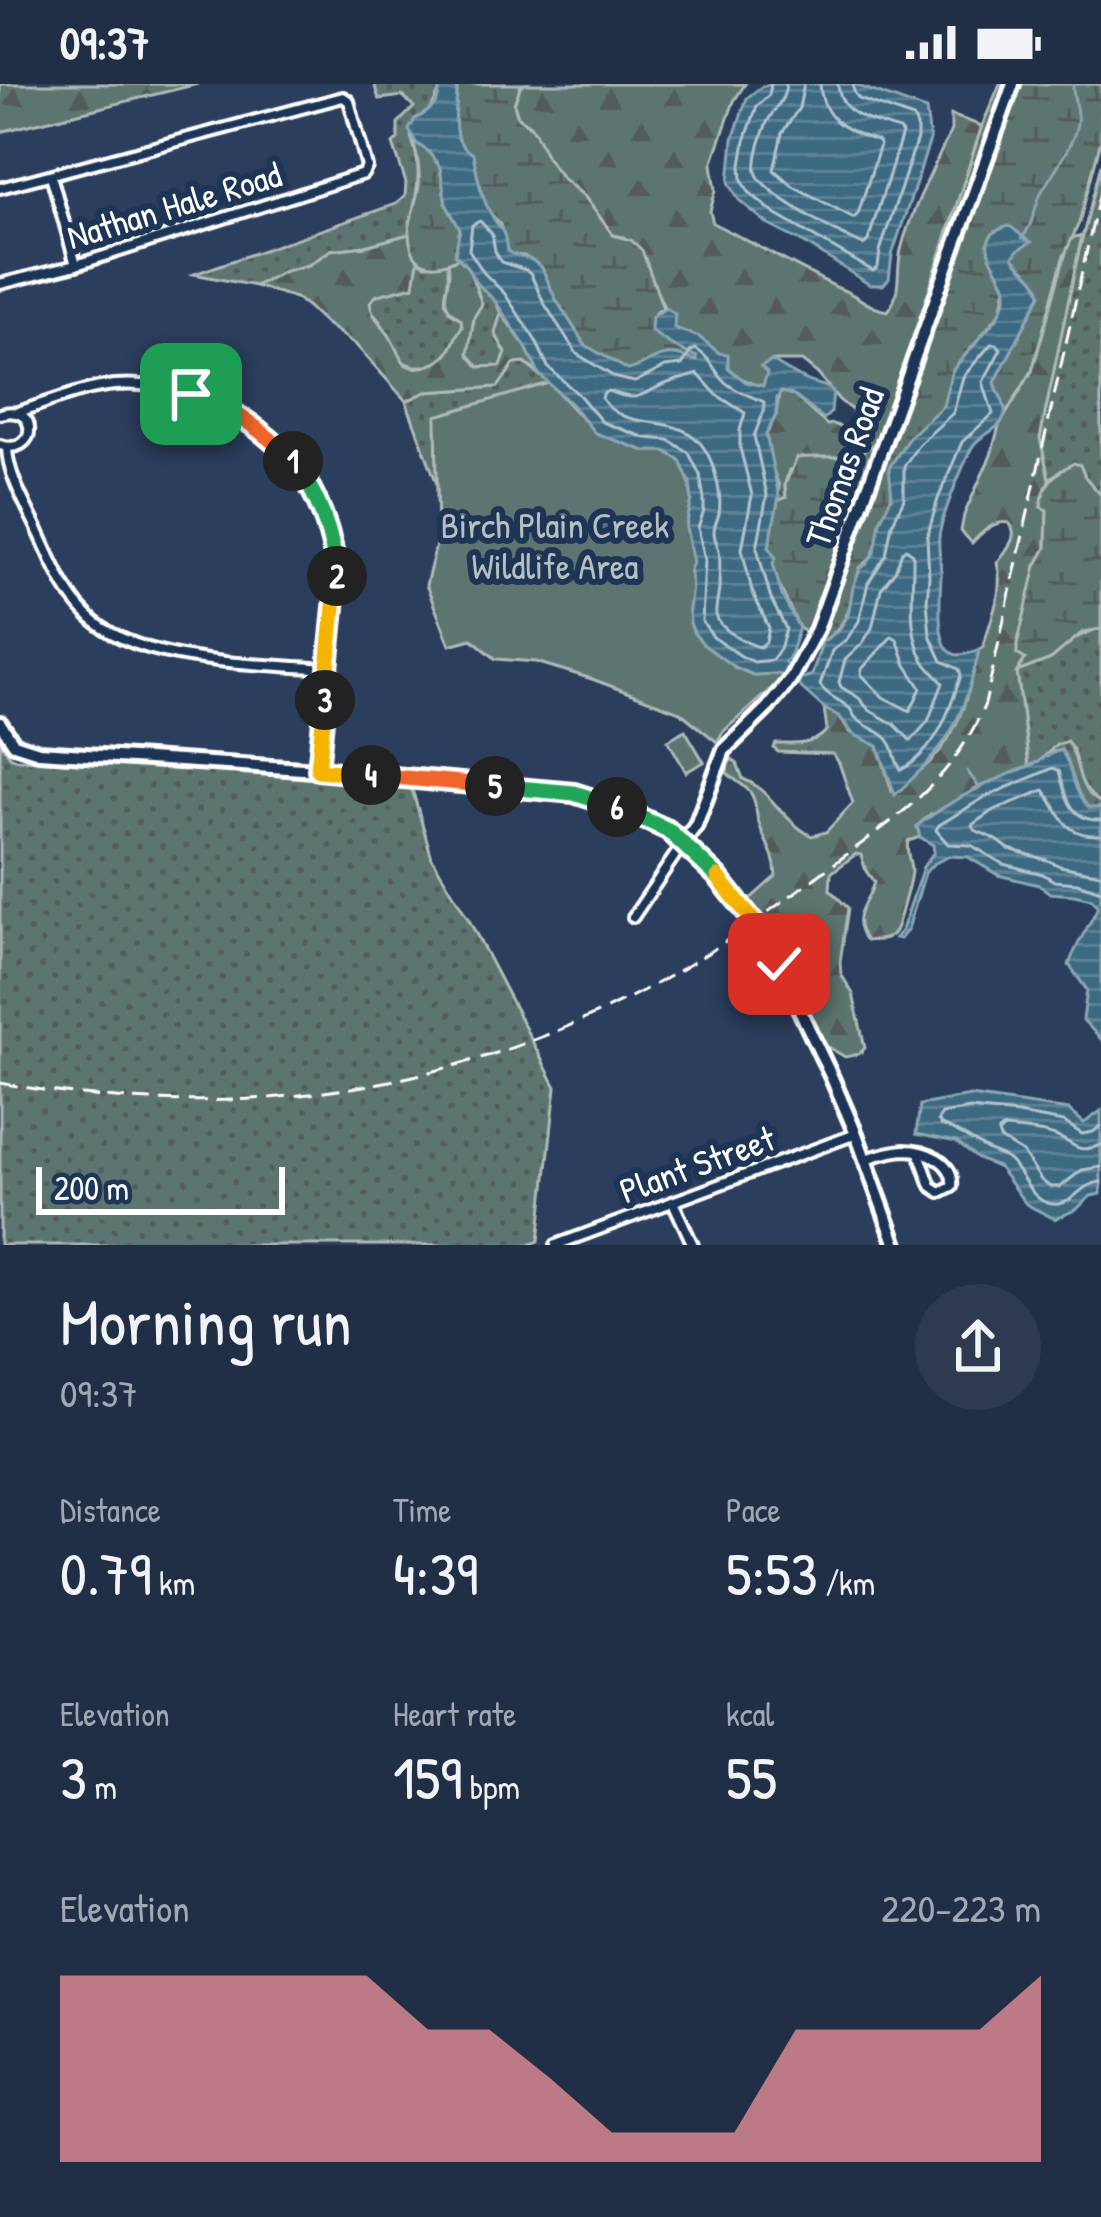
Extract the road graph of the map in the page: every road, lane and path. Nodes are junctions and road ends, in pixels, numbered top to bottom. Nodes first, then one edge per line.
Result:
1 (1013, 84) edge
2 (52, 176) junction
3 (0, 188) edge
4 (76, 265) junction
5 (0, 284) edge
6 (41, 405) junction
7 (18, 412) junction
8 (0, 413) edge
9 (28, 422) junction
10 (3, 446) edge
11 (328, 669) junction
12 (0, 723) edge
13 (318, 770) junction
14 (684, 842) junction
15 (633, 917) dead end
16 (856, 1134) junction
17 (919, 1153) junction
18 (864, 1159) junction
19 (673, 1202) junction
20 (556, 1245) edge
21 (693, 1245) edge
22 (896, 1245) edge

1 - 14 main road, Thomas Road
2 - 3 street
2 - 4 street
2 - 4 street, Nathan Hale Road
4 - 5 street, Nathan Hale Road
6 - 7 street
6 - 9 street
6 - 11 street
7 - 8 street
7 - 9 street
9 - 10 street
10 - 11 street
11 - 13 street
12 - 13 main road
13 - 14 main road
14 - 15 street
14 - 16 main road
16 - 18 main road
16 - 19 street, Plant Street
17 - 17 street
17 - 18 street
18 - 22 main road
19 - 20 street, Plant Street
19 - 21 street

